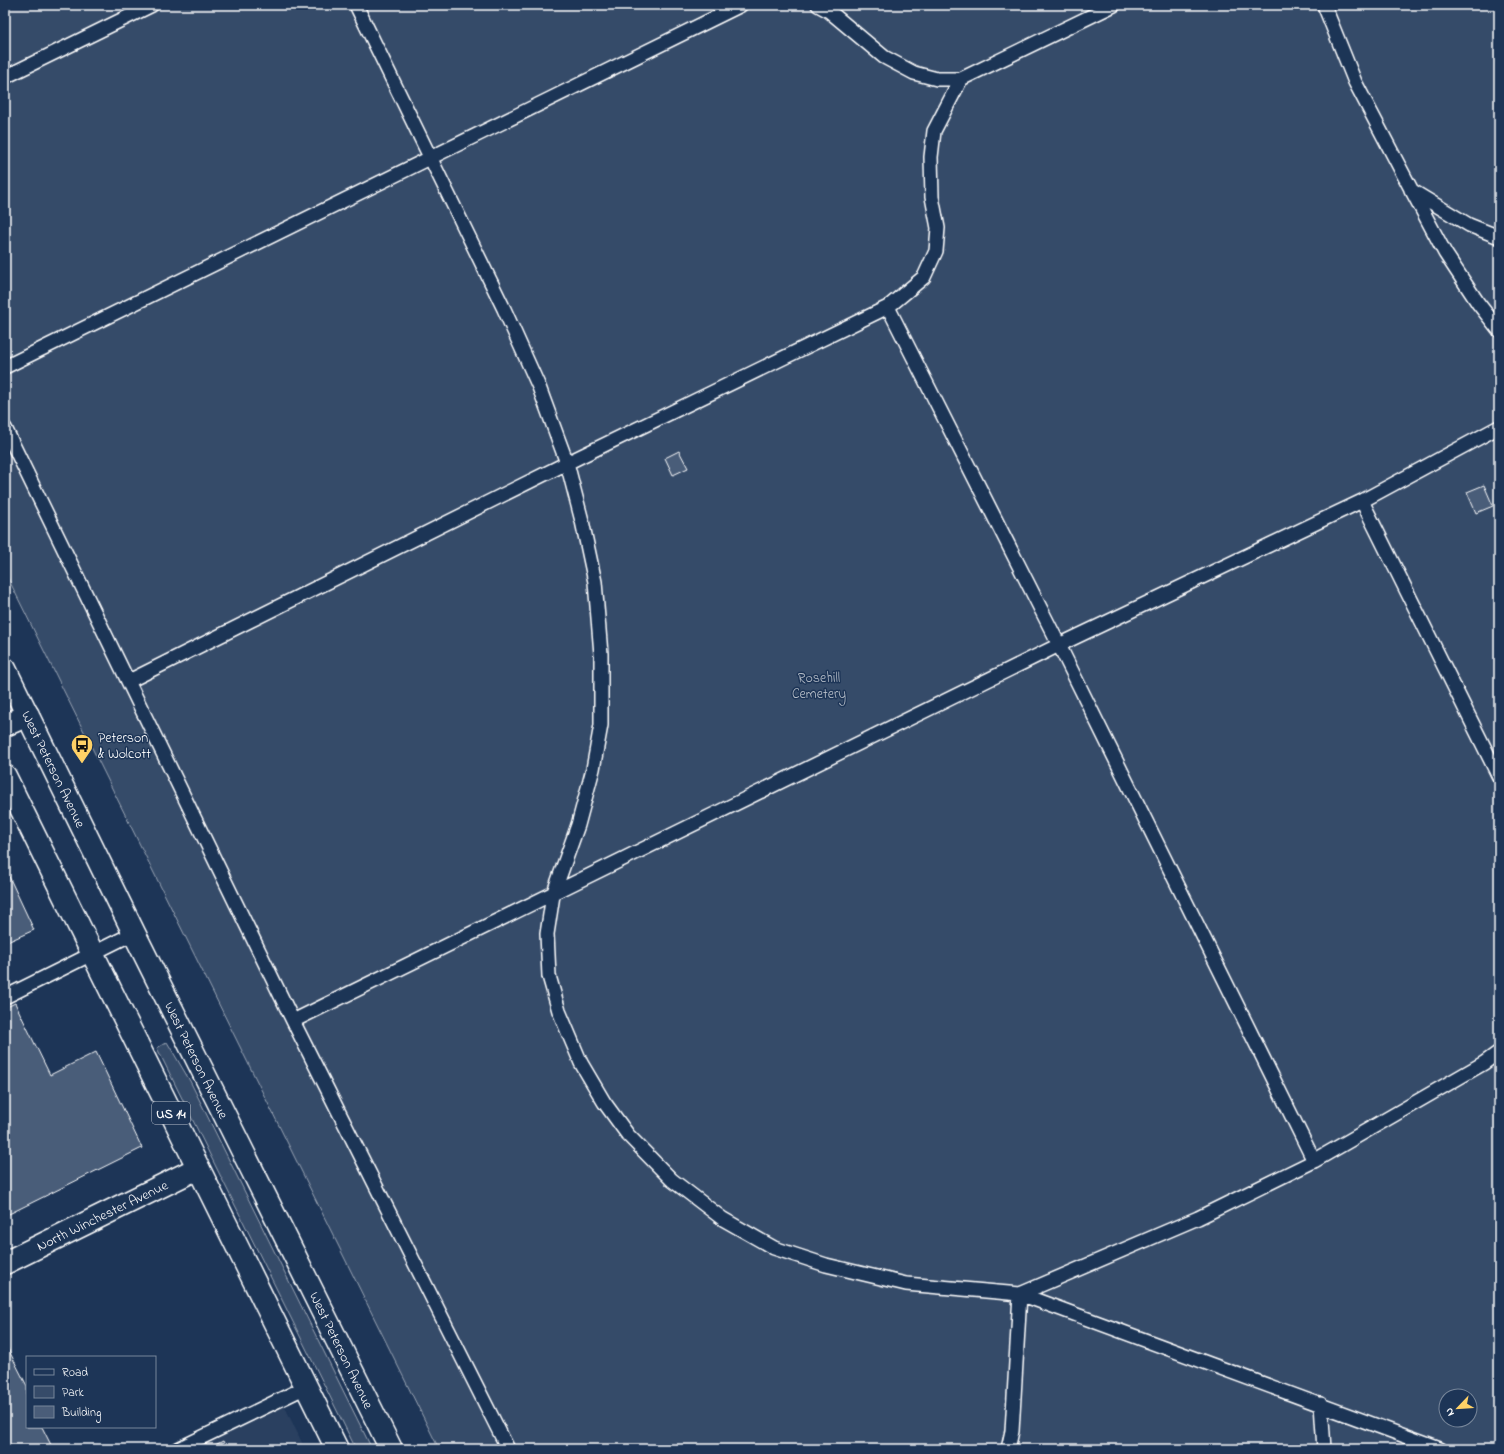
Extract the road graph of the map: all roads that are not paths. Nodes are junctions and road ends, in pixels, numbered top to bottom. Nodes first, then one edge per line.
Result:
1 (152, 5) edge
2 (356, 5) edge
3 (741, 5) edge
4 (818, 5) edge
5 (1114, 5) edge
6 (1324, 5) edge
7 (5, 77) edge
8 (962, 79) junction
9 (431, 158) junction
10 (1411, 189) junction
11 (1499, 237) edge
12 (888, 307) junction
13 (1499, 330) edge
14 (5, 367) edge
15 (1499, 427) edge
16 (5, 428) edge
17 (567, 464) junction
18 (1362, 501) junction
19 (1060, 645) junction
20 (5, 669) edge
21 (128, 681) junction
22 (28, 715) junction
23 (5, 725) edge
24 (5, 776) edge
25 (1499, 777) edge
26 (553, 895) junction
27 (134, 933) junction
28 (92, 954) junction
29 (5, 997) edge
30 (294, 1021) junction
31 (1499, 1052) edge
32 (1314, 1161) junction
33 (198, 1168) junction
34 (5, 1263) edge
35 (1020, 1294) junction
36 (306, 1386) junction
37 (1321, 1404) junction
38 (178, 1449) edge
39 (337, 1449) edge
40 (391, 1449) edge
41 (508, 1449) edge
42 (1008, 1449) edge
43 (1324, 1449) edge
44 (1440, 1449) edge

1 - 7 lane
2 - 9 lane
3 - 9 lane
4 - 8 lane
5 - 8 lane
6 - 10 lane
8 - 12 lane
9 - 14 lane
9 - 17 lane
10 - 11 lane
10 - 13 lane
12 - 17 lane
12 - 19 lane
15 - 18 lane
16 - 21 lane
17 - 21 lane
17 - 26 lane
18 - 19 lane
18 - 25 lane
19 - 26 lane
19 - 32 lane
20 - 22 main road, West Peterson Avenue
21 - 30 lane
22 - 23 main road
22 - 27 main road, West Peterson Avenue
24 - 28 main road, US 14
26 - 30 lane
26 - 35 lane
27 - 28 lane
27 - 40 main road, West Peterson Avenue
28 - 29 lane
28 - 33 main road, US 14
30 - 41 lane
31 - 32 lane
32 - 35 lane
33 - 34 main road, North Winchester Avenue
33 - 36 main road, US 14
35 - 37 lane
35 - 42 lane
36 - 38 lane
36 - 39 main road, US 14
37 - 43 lane
37 - 44 lane

